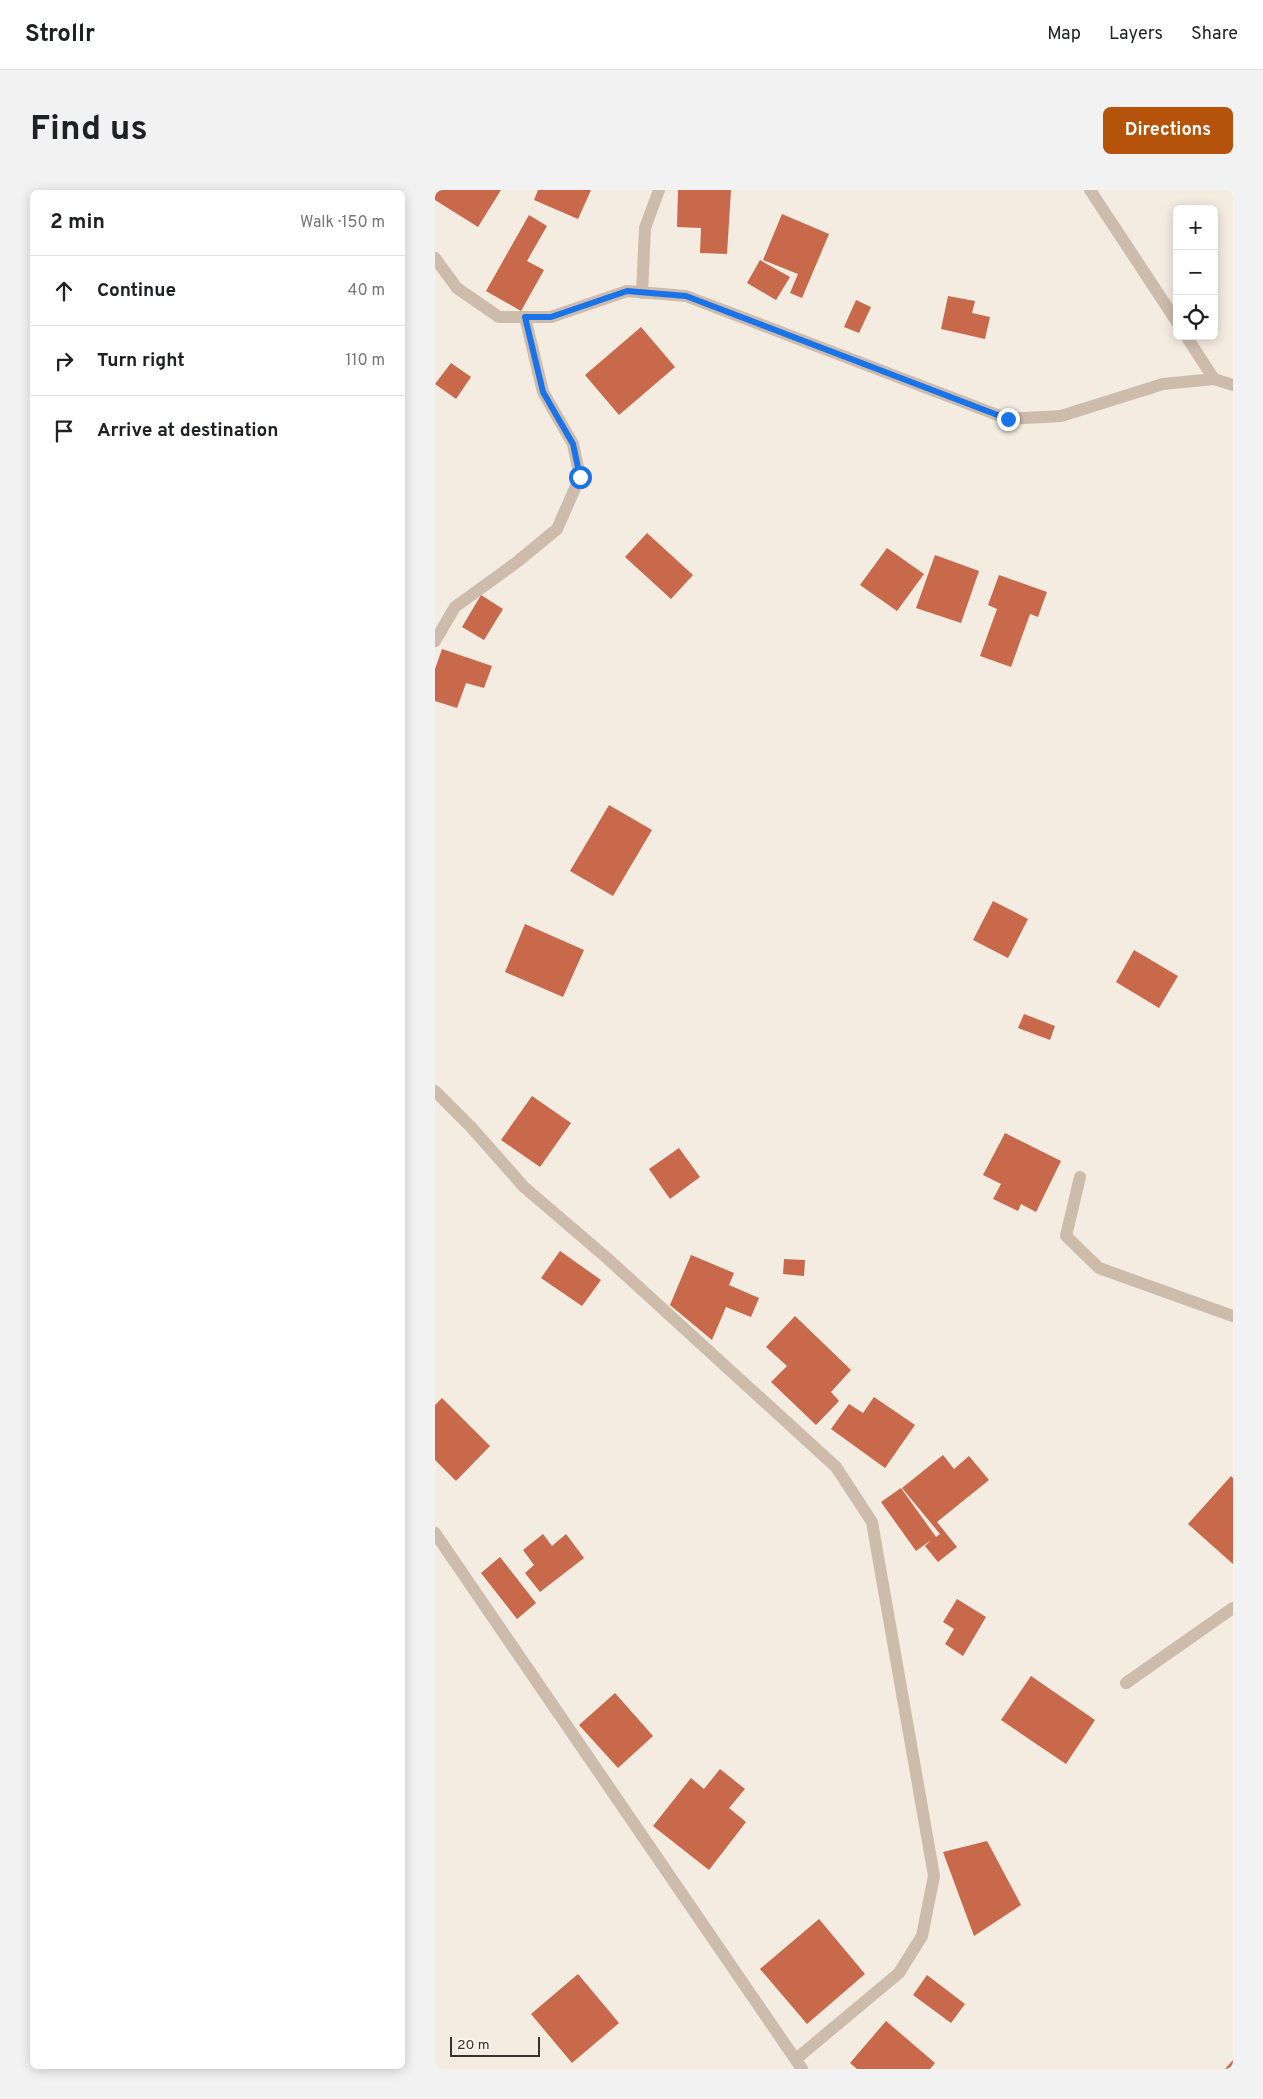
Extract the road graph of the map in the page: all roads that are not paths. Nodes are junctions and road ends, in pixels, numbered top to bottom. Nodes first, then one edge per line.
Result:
1 (659, 190) edge
2 (1090, 190) edge
3 (435, 258) edge
4 (642, 292) junction
5 (1173, 316) edge
6 (525, 317) junction
7 (1189, 340) edge
8 (1214, 379) junction
9 (1233, 385) edge
10 (435, 641) edge
11 (435, 1091) edge
12 (1080, 1177) dead end
13 (1233, 1316) edge
14 (435, 1533) edge
15 (1233, 1608) edge
16 (1126, 1683) dead end
17 (799, 2064) edge

1 - 4 street
2 - 5 street
3 - 6 street
4 - 6 street
4 - 8 street
6 - 10 street
7 - 8 street
8 - 9 street
11 - 17 street
12 - 13 street
14 - 17 street
15 - 16 street

